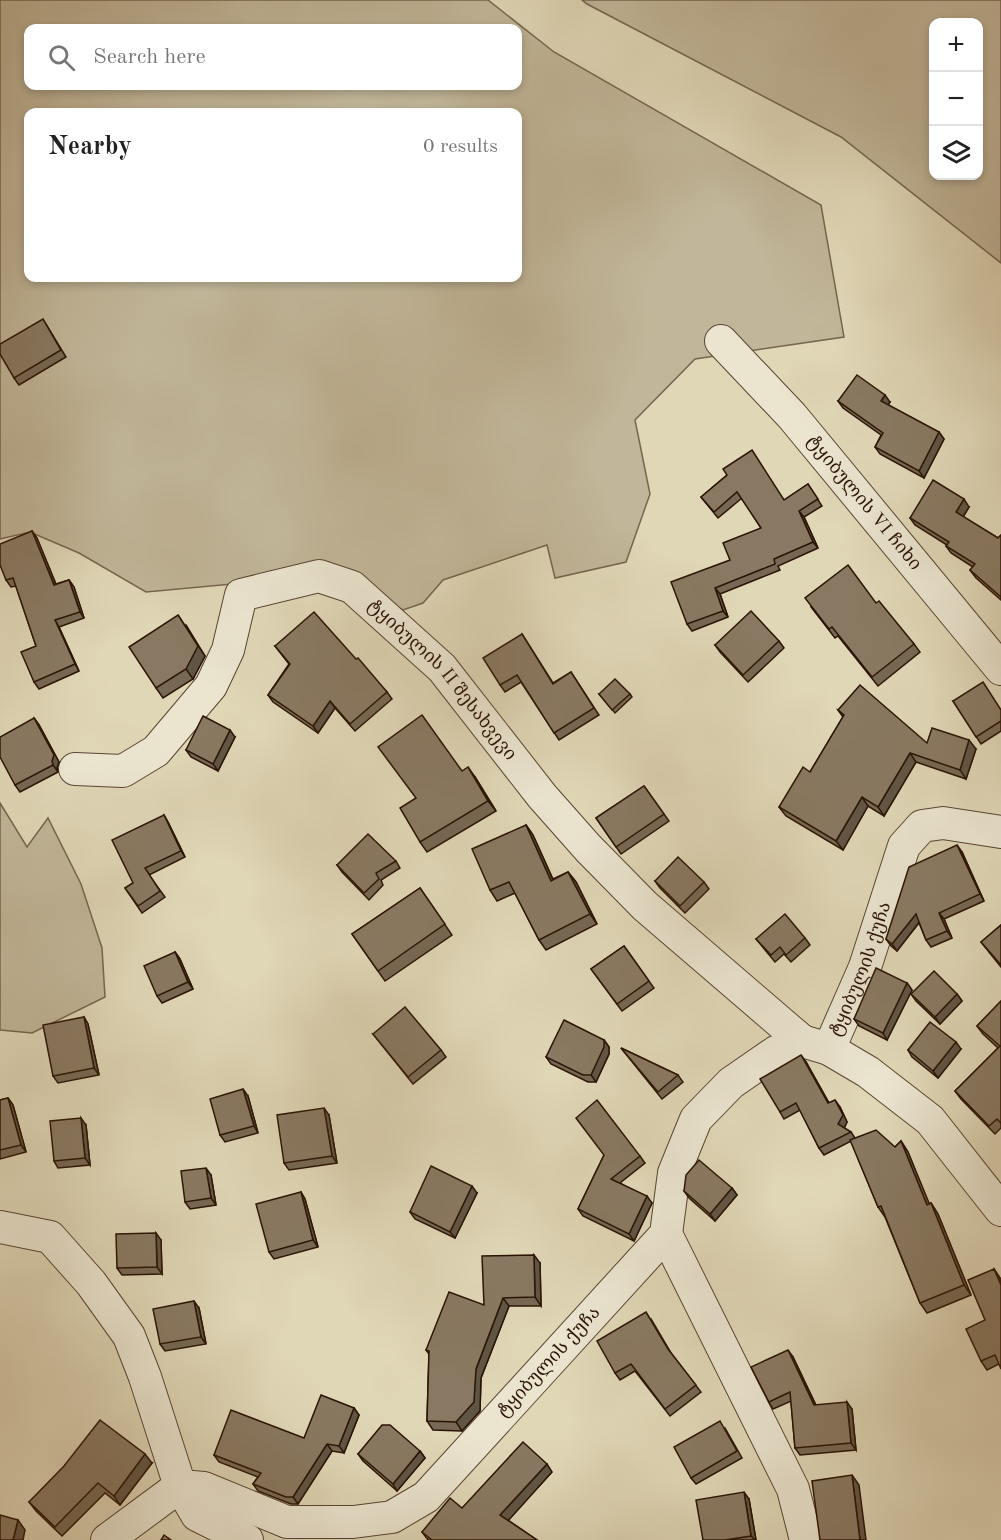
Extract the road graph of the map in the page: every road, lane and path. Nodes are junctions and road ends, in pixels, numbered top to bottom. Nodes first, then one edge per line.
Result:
1 (721, 341) dead end
2 (1001, 669) edge
3 (75, 769) dead end
4 (1001, 832) edge
5 (815, 1045) junction
6 (1001, 1210) edge
7 (0, 1227) edge
8 (666, 1234) junction
9 (180, 1486) junction
10 (107, 1540) edge
11 (247, 1540) edge
12 (806, 1540) edge

1 - 2 street, ტყიბულის VI ჩიხი
3 - 5 street, ტყიბულის II შესახვევი
4 - 5 street, ტყიბულის ქუჩა
5 - 6 street
5 - 8 street, ტყიბულის ქუჩა
7 - 9 street
8 - 9 street, ტყიბულის ქუჩა
8 - 12 street
9 - 10 street
9 - 11 street

